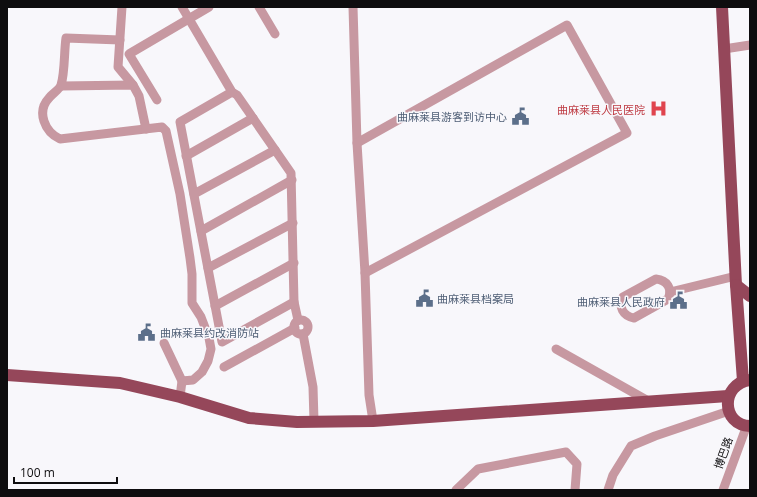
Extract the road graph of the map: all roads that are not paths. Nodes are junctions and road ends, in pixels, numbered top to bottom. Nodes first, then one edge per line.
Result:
1 (122, 7) edge
2 (182, 7) edge
3 (210, 7) edge
4 (259, 7) edge
5 (353, 7) edge
6 (722, 7) edge
7 (189, 19) junction
8 (275, 34) dead end
9 (120, 40) junction
10 (750, 45) edge
11 (724, 49) junction
12 (134, 85) junction
13 (61, 86) junction
14 (232, 92) junction
15 (157, 100) dead end
16 (253, 118) junction
17 (146, 129) junction
18 (357, 143) junction
19 (275, 150) junction
20 (186, 156) junction
21 (292, 180) junction
22 (194, 194) junction
23 (292, 223) junction
24 (201, 231) junction
25 (294, 263) junction
26 (208, 268) junction
27 (365, 273) junction
28 (736, 281) junction
29 (670, 292) junction
30 (750, 296) edge
31 (294, 302) junction
32 (215, 306) junction
33 (296, 324) junction
34 (164, 343) dead end
35 (556, 349) dead end
36 (224, 367) dead end
37 (7, 375) edge
38 (746, 380) edge
39 (182, 382) junction
40 (728, 396) junction
41 (180, 397) junction
42 (650, 402) junction
43 (729, 411) junction
44 (314, 421) junction
45 (373, 421) junction
46 (748, 426) edge
47 (456, 490) edge
48 (575, 490) edge
49 (608, 490) edge
50 (723, 490) edge

1 - 9 street
2 - 7 street
3 - 7 street
4 - 8 street
5 - 18 street
6 - 11 main road
7 - 14 street
7 - 15 street
9 - 12 street
9 - 13 street
10 - 11 street
11 - 28 main road
12 - 13 street
12 - 17 street
13 - 17 street
14 - 16 street
14 - 20 street
16 - 19 street
16 - 20 street
17 - 39 street
18 - 27 street
18 - 27 street
19 - 21 street
19 - 22 street
20 - 22 street
21 - 23 street
21 - 24 street
22 - 24 street
23 - 25 street
23 - 26 street
24 - 26 street
25 - 31 street
25 - 32 street
26 - 32 street
27 - 45 street
28 - 29 street
28 - 30 main road
28 - 38 main road
29 - 29 street
31 - 32 street
31 - 33 street
33 - 36 street
33 - 44 street
34 - 39 street
35 - 42 street
37 - 41 main road
38 - 40 main road
39 - 41 street
40 - 42 main road
40 - 43 main road
41 - 44 main road
42 - 45 main road
43 - 46 main road
43 - 49 street
44 - 45 main road
46 - 50 street, 博巴路
47 - 48 street

